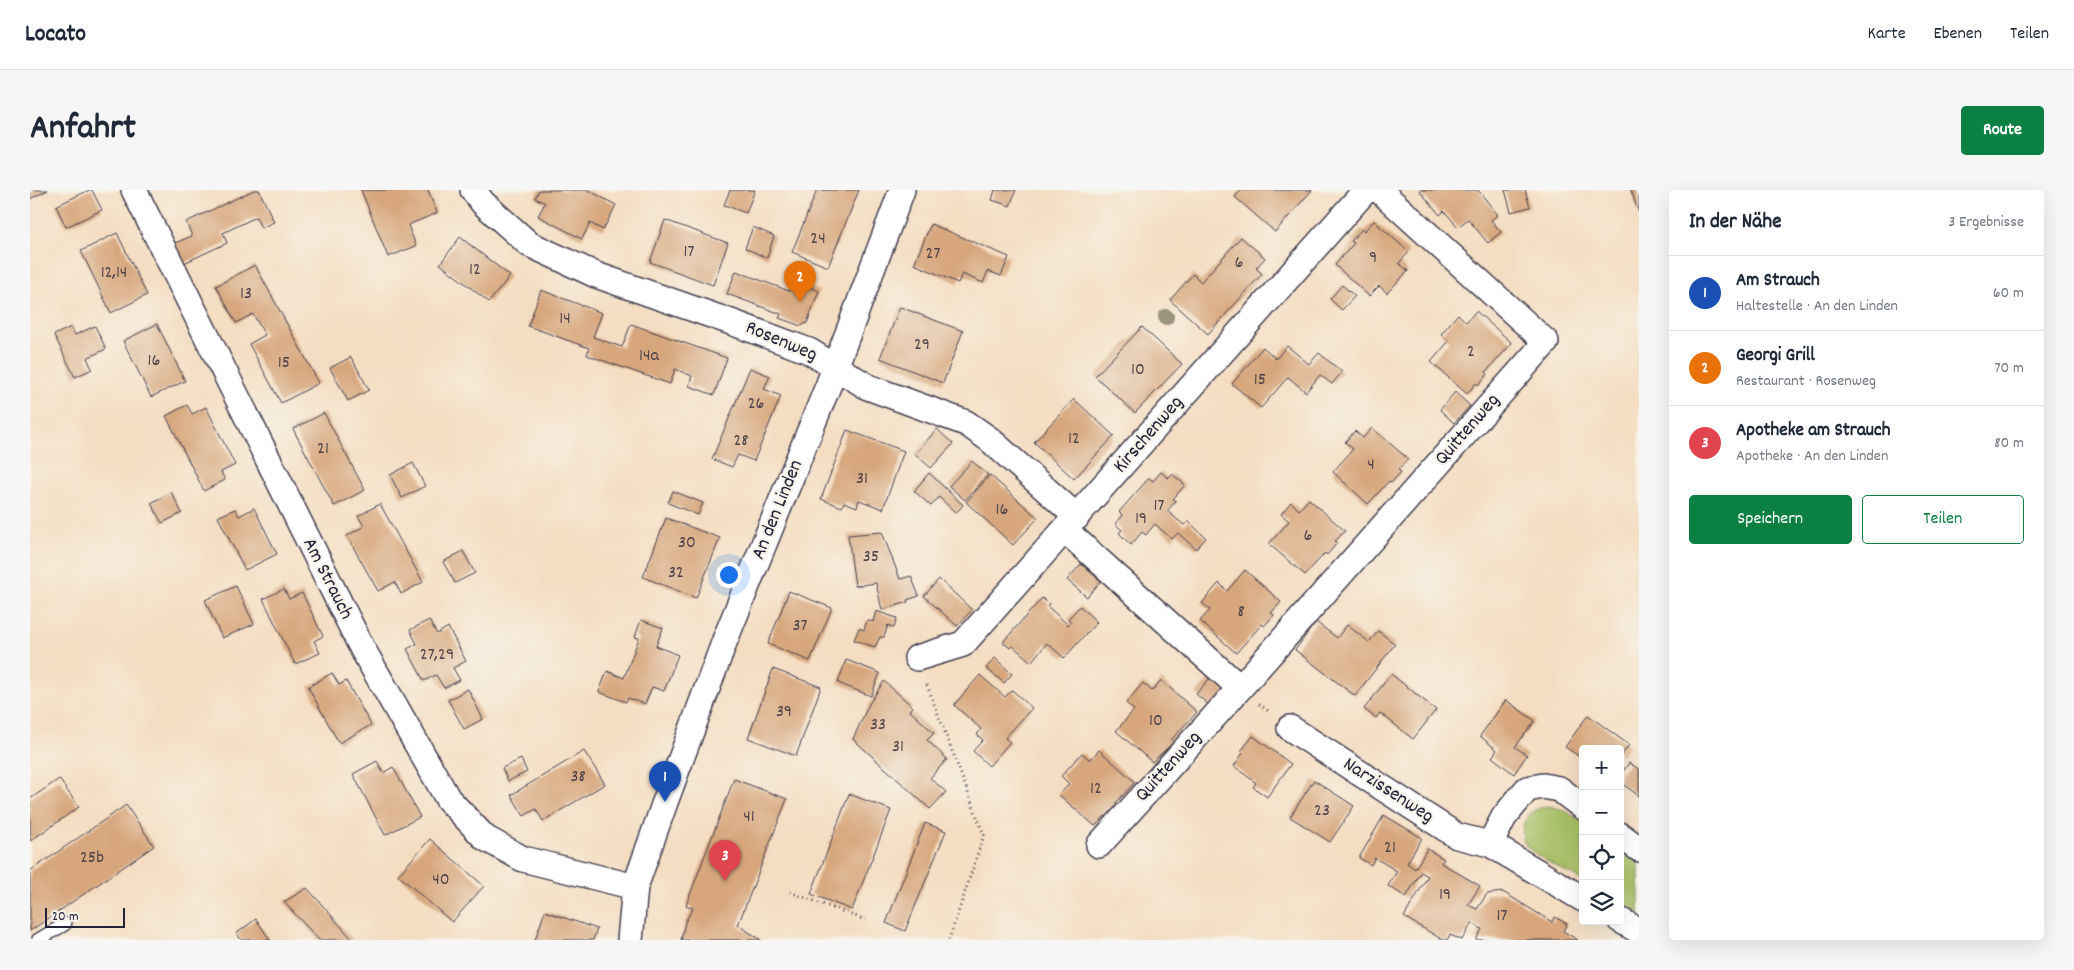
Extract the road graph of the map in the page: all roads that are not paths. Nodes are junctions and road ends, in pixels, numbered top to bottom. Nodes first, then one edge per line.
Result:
1 (134, 190) edge
2 (473, 190) edge
3 (902, 190) edge
4 (1366, 190) edge
5 (1379, 190) edge
6 (835, 367) junction
7 (1071, 524) junction
8 (917, 658) dead end
9 (1240, 688) junction
10 (1290, 728) road end
11 (1579, 804) edge
12 (1624, 838) edge
13 (1490, 844) junction
14 (1099, 845) dead end
15 (1639, 849) edge
16 (635, 887) junction
17 (1579, 897) edge
18 (1624, 922) edge
19 (65, 924) dead end
20 (1639, 931) edge
21 (38, 940) edge
22 (630, 940) edge

1 - 16 street, Am Strauch
2 - 6 street, Rosenweg
3 - 6 street, An den Linden
4 - 7 street, Kirschenweg
5 - 9 street, Quittenweg
6 - 7 street, Rosenweg
6 - 16 street, An den Linden
7 - 8 street, Kirschenweg
7 - 9 street
9 - 14 street, Quittenweg
10 - 13 street, Narzissenweg
11 - 13 street
12 - 15 street
13 - 17 street, Narzissenweg
16 - 22 street, An den Linden
18 - 20 street
19 - 21 lane

